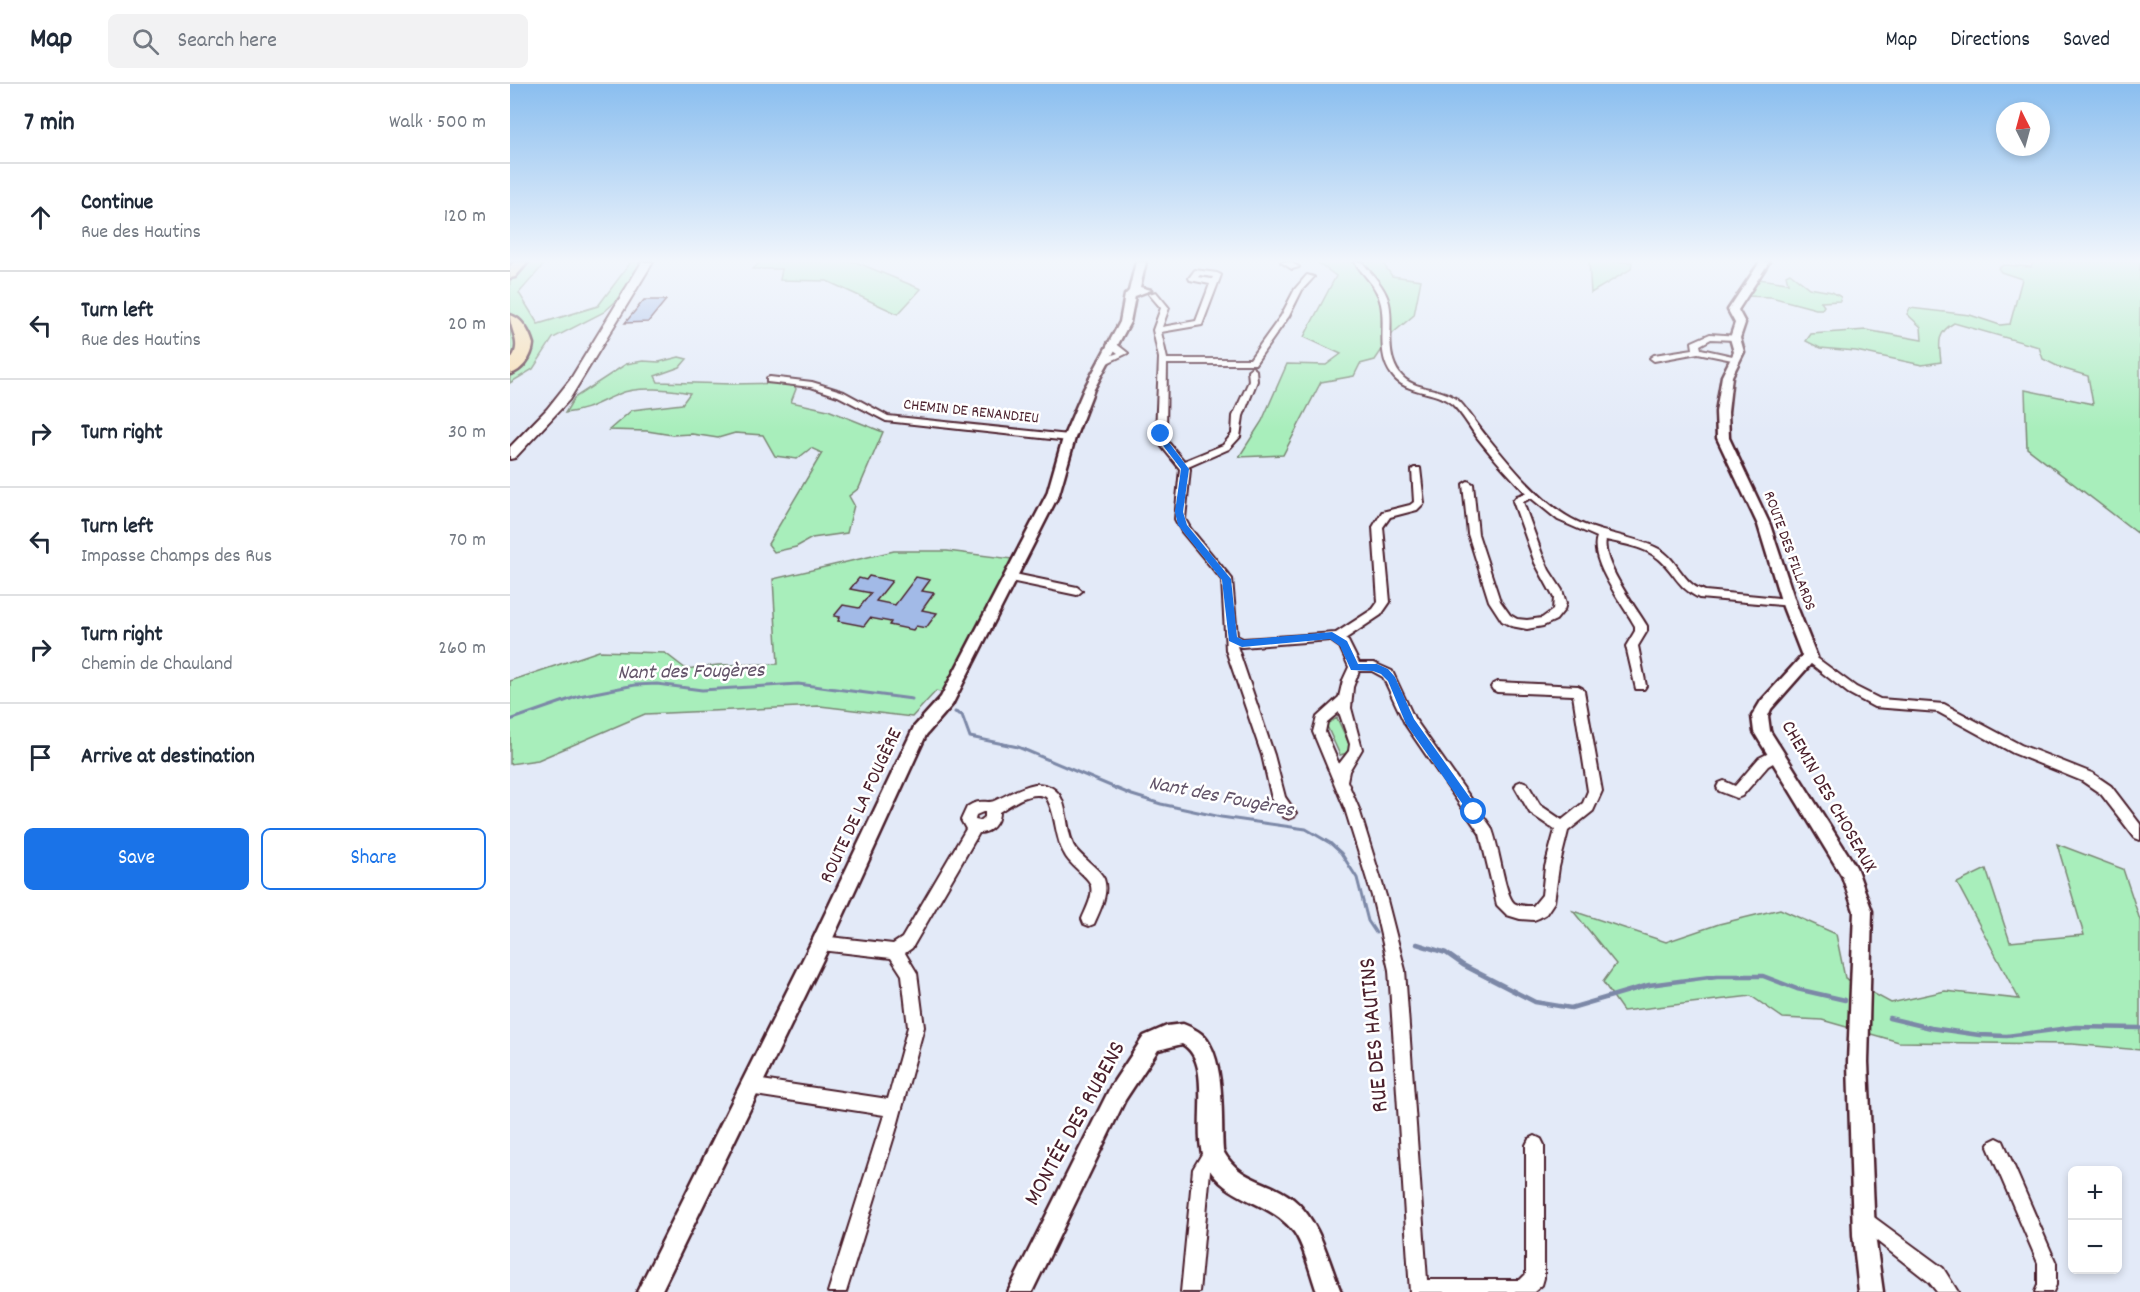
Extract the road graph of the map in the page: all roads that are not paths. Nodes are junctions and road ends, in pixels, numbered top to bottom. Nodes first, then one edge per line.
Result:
1 (612, 318) edge
2 (1128, 318) edge
3 (1161, 318) edge
4 (1201, 318) edge
5 (1283, 318) edge
6 (1385, 318) edge
7 (1737, 318) edge
8 (510, 319) edge
9 (1156, 330) junction
10 (1735, 338) junction
11 (510, 343) edge
12 (1698, 351) junction
13 (1654, 358) dead end
14 (1734, 359) junction
15 (1163, 362) junction
16 (510, 363) edge
17 (510, 369) edge
18 (1252, 370) dead end
19 (770, 380) dead end
20 (1069, 438) junction
21 (510, 455) edge
22 (1184, 465) junction
23 (1417, 470) dead end
24 (1468, 484) dead end
25 (1532, 494) junction
26 (1603, 536) junction
27 (1010, 577) junction
28 (1077, 591) dead end
29 (1789, 603) junction
30 (1332, 637) junction
31 (1233, 639) junction
32 (1810, 657) junction
33 (1355, 668) junction
34 (1640, 686) dead end
35 (1497, 687) dead end
36 (1344, 699) junction
37 (1775, 755) junction
38 (1340, 781) junction
39 (1522, 787) dead end
40 (1724, 787) dead end
41 (1289, 813) dead end
42 (1562, 828) junction
43 (2140, 834) edge
44 (1089, 919) dead end
45 (821, 943) junction
46 (895, 951) junction
47 (749, 1086) junction
48 (894, 1108) junction
49 (1535, 1145) dead end
50 (1997, 1147) dead end
51 (1212, 1153) junction
52 (1865, 1221) junction
53 (1524, 1290) edge
54 (1419, 1291) edge
55 (649, 1292) edge
56 (837, 1292) edge
57 (1020, 1292) edge
58 (1190, 1292) edge
59 (1329, 1292) edge
60 (1870, 1292) edge
61 (1949, 1292) edge
62 (2044, 1292) edge

1 - 21 main road
2 - 20 street, ROUTE DE LA FOUGÈRE
3 - 9 street
4 - 9 street
5 - 15 street
6 - 25 street
7 - 10 street, ROUTE DES FILLARDS
8 - 17 highway
9 - 15 street
10 - 12 street
10 - 14 street, ROUTE DES FILLARDS
11 - 16 highway
12 - 13 street
12 - 14 street
14 - 29 street, ROUTE DES FILLARDS
15 - 22 street
18 - 22 street
19 - 20 street, CHEMIN DE RENANDIEU
20 - 27 street, ROUTE DE LA FOUGÈRE
22 - 31 street
23 - 30 street
24 - 25 street
25 - 26 street
26 - 29 street
26 - 34 street
27 - 28 street
27 - 45 street, ROUTE DE LA FOUGÈRE
29 - 32 street, ROUTE DES FILLARDS
30 - 31 street
30 - 33 street
31 - 41 street
32 - 37 street, CHEMIN DES CHOSEAUX
32 - 43 street
33 - 36 street, RUE DES HAUTINS
33 - 42 street
35 - 42 street
36 - 38 street
36 - 38 street, RUE DES HAUTINS
37 - 40 street
37 - 52 street, CHEMIN DES CHOSEAUX
38 - 54 street, RUE DES HAUTINS
39 - 42 street
44 - 46 street
45 - 46 street
45 - 47 street, ROUTE DE LA FOUGÈRE
46 - 48 street
47 - 48 street
47 - 55 street, ROUTE DE LA FOUGÈRE
48 - 56 street
49 - 53 street
50 - 62 street
51 - 57 street, MONTÉE DES RUBENS
51 - 58 street
51 - 59 street
52 - 60 street
52 - 61 street
53 - 54 street

